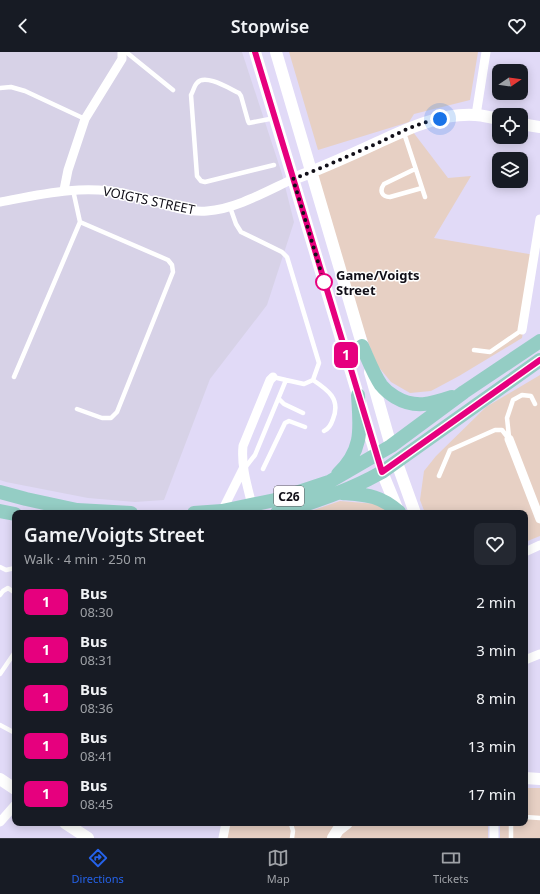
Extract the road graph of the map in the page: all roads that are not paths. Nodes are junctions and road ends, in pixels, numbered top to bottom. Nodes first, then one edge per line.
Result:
1 (122, 52) edge
2 (126, 52) edge
3 (256, 52) edge
4 (276, 52) edge
5 (486, 52) edge
6 (0, 88) edge
7 (173, 90) dead end
8 (476, 115) junction
9 (275, 118) junction
10 (492, 118) edge
11 (85, 119) junction
12 (528, 125) edge
13 (540, 127) edge
14 (403, 131) junction
15 (274, 165) dead end
16 (416, 169) junction
17 (312, 172) junction
18 (293, 179) junction
19 (422, 188) junction
20 (69, 190) junction
21 (425, 197) dead end
22 (0, 202) edge
23 (230, 207) junction
24 (540, 219) edge
25 (80, 222) junction
26 (537, 261) edge
27 (522, 330) joint
28 (540, 338) edge
29 (535, 345) edge
30 (362, 346) junction
31 (474, 350) dead end
32 (540, 360) edge
33 (273, 377) joint
34 (14, 378) dead end
35 (286, 380) junction
36 (313, 380) junction
37 (464, 392) junction
38 (358, 395) junction
39 (279, 399) junction
40 (535, 404) dead end
41 (77, 409) dead end
42 (303, 413) dead end
43 (305, 427) dead end
44 (324, 431) dead end
45 (509, 439) junction
46 (391, 446) junction
47 (376, 455) junction
48 (396, 463) junction
49 (244, 469) junction
50 (263, 469) dead end
51 (382, 472) junction
52 (439, 476) dead end
53 (329, 482) junction
54 (0, 492) edge
55 (339, 493) junction
56 (252, 505) junction
57 (77, 510) edge
58 (222, 510) joint
59 (285, 510) edge
60 (396, 510) edge
61 (398, 510) edge
62 (414, 510) edge
63 (0, 511) edge
64 (12, 513) edge
65 (540, 518) edge
66 (540, 545) edge
67 (528, 551) edge
68 (0, 567) edge
69 (12, 569) edge
70 (12, 591) edge
71 (0, 595) edge
72 (540, 654) edge
73 (12, 656) edge
74 (528, 659) edge
75 (0, 674) edge
76 (0, 725) edge
77 (12, 731) edge
78 (528, 778) edge
79 (0, 779) edge
80 (540, 779) edge
81 (12, 787) edge
82 (12, 808) edge
83 (528, 817) edge
84 (540, 818) edge
85 (0, 822) edge
86 (70, 826) edge
87 (225, 826) edge
88 (292, 826) edge
89 (343, 826) edge
90 (494, 826) edge
91 (511, 826) edge
92 (84, 837) edge
93 (223, 838) edge
94 (292, 838) edge
95 (333, 838) edge
96 (494, 838) edge
97 (512, 838) edge

1 - 11 street
2 - 7 lane
3 - 9 main road
4 - 17 main road
5 - 8 street
6 - 11 lane
8 - 10 main road
8 - 14 main road
9 - 15 lane
9 - 18 main road
11 - 20 street
12 - 13 main road
14 - 16 lane
14 - 17 main road
16 - 19 lane
16 - 19 lane
17 - 18 main road
17 - 30 main road
18 - 23 street, VOIGTS STREET
18 - 38 main road
19 - 21 lane
20 - 22 street, VOIGTS STREET
20 - 23 street, VOIGTS STREET
20 - 25 lane
23 - 36 lane
24 - 26 street
25 - 34 lane
25 - 41 lane
26 - 27 street
27 - 31 lane
28 - 29 lane
29 - 37 main road, C26
30 - 37 main road
30 - 46 main road
32 - 48 main road, C26
33 - 35 lane
33 - 49 street
35 - 36 lane
35 - 39 lane
36 - 44 lane
37 - 46 main road, C26
38 - 47 main road
38 - 53 main road
39 - 42 lane
39 - 49 lane
40 - 45 lane
43 - 50 lane
45 - 52 lane
45 - 65 street
46 - 47 main road, C26
46 - 48 main road
47 - 51 main road
47 - 53 main road, C26
48 - 51 main road, C26
48 - 62 main road
49 - 56 street
49 - 58 street
51 - 55 main road, C26
51 - 61 main road
53 - 56 main road, C26
54 - 57 main road
55 - 59 main road, C26
55 - 60 main road
56 - 58 main road, C26
63 - 64 main road
66 - 67 street
68 - 69 lane
70 - 71 lane
72 - 74 street
73 - 75 lane
76 - 77 lane
78 - 80 main road
79 - 81 main road
82 - 85 street
83 - 84 lane
86 - 92 main road
87 - 93 street
88 - 94 lane
89 - 95 main road
90 - 96 street
91 - 97 lane

